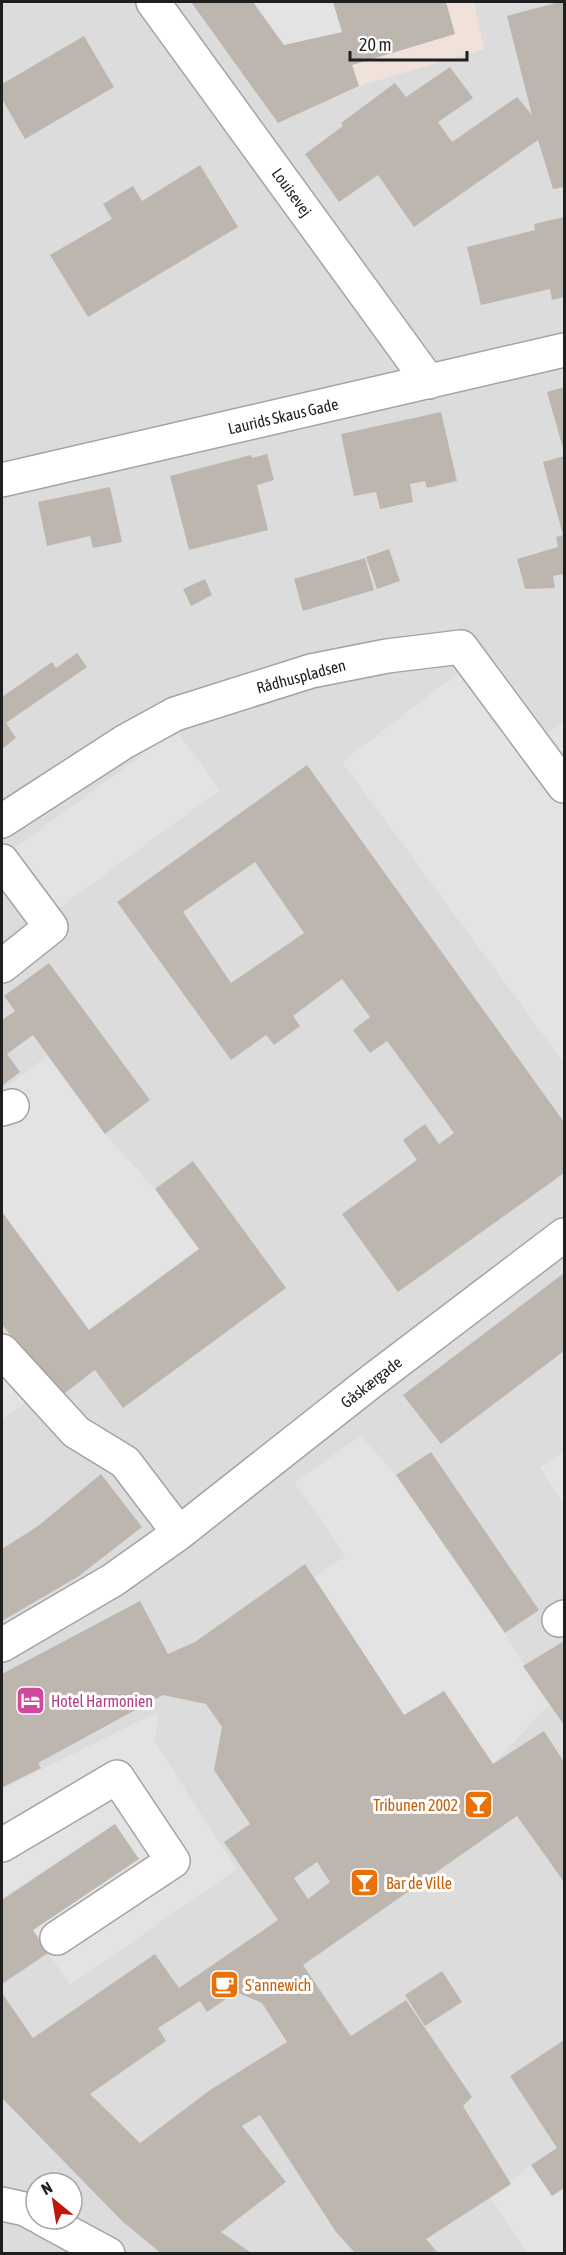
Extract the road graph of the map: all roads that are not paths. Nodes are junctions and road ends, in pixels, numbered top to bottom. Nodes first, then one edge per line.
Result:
1 (153, 2) edge
2 (564, 350) edge
3 (429, 382) junction
4 (2, 480) edge
5 (564, 786) edge
6 (2, 821) edge
7 (2, 861) edge
8 (2, 966) edge
9 (564, 1235) edge
10 (3, 1358) edge
11 (179, 1533) junction
12 (2, 1645) edge
13 (2, 1845) edge
14 (57, 1938) dead end
15 (2, 2204) edge
16 (24, 2209) edge
17 (66, 2231) edge
18 (108, 2253) edge

1 - 3 street, Louisevej
2 - 3 street, Laurids Skaus Gade
3 - 4 street, Laurids Skaus Gade
5 - 6 street, Rådhuspladsen
7 - 8 street
9 - 11 street, Gåskærgade
10 - 11 street
11 - 12 street, Gåskærgade
13 - 14 street
15 - 16 street
17 - 18 street

